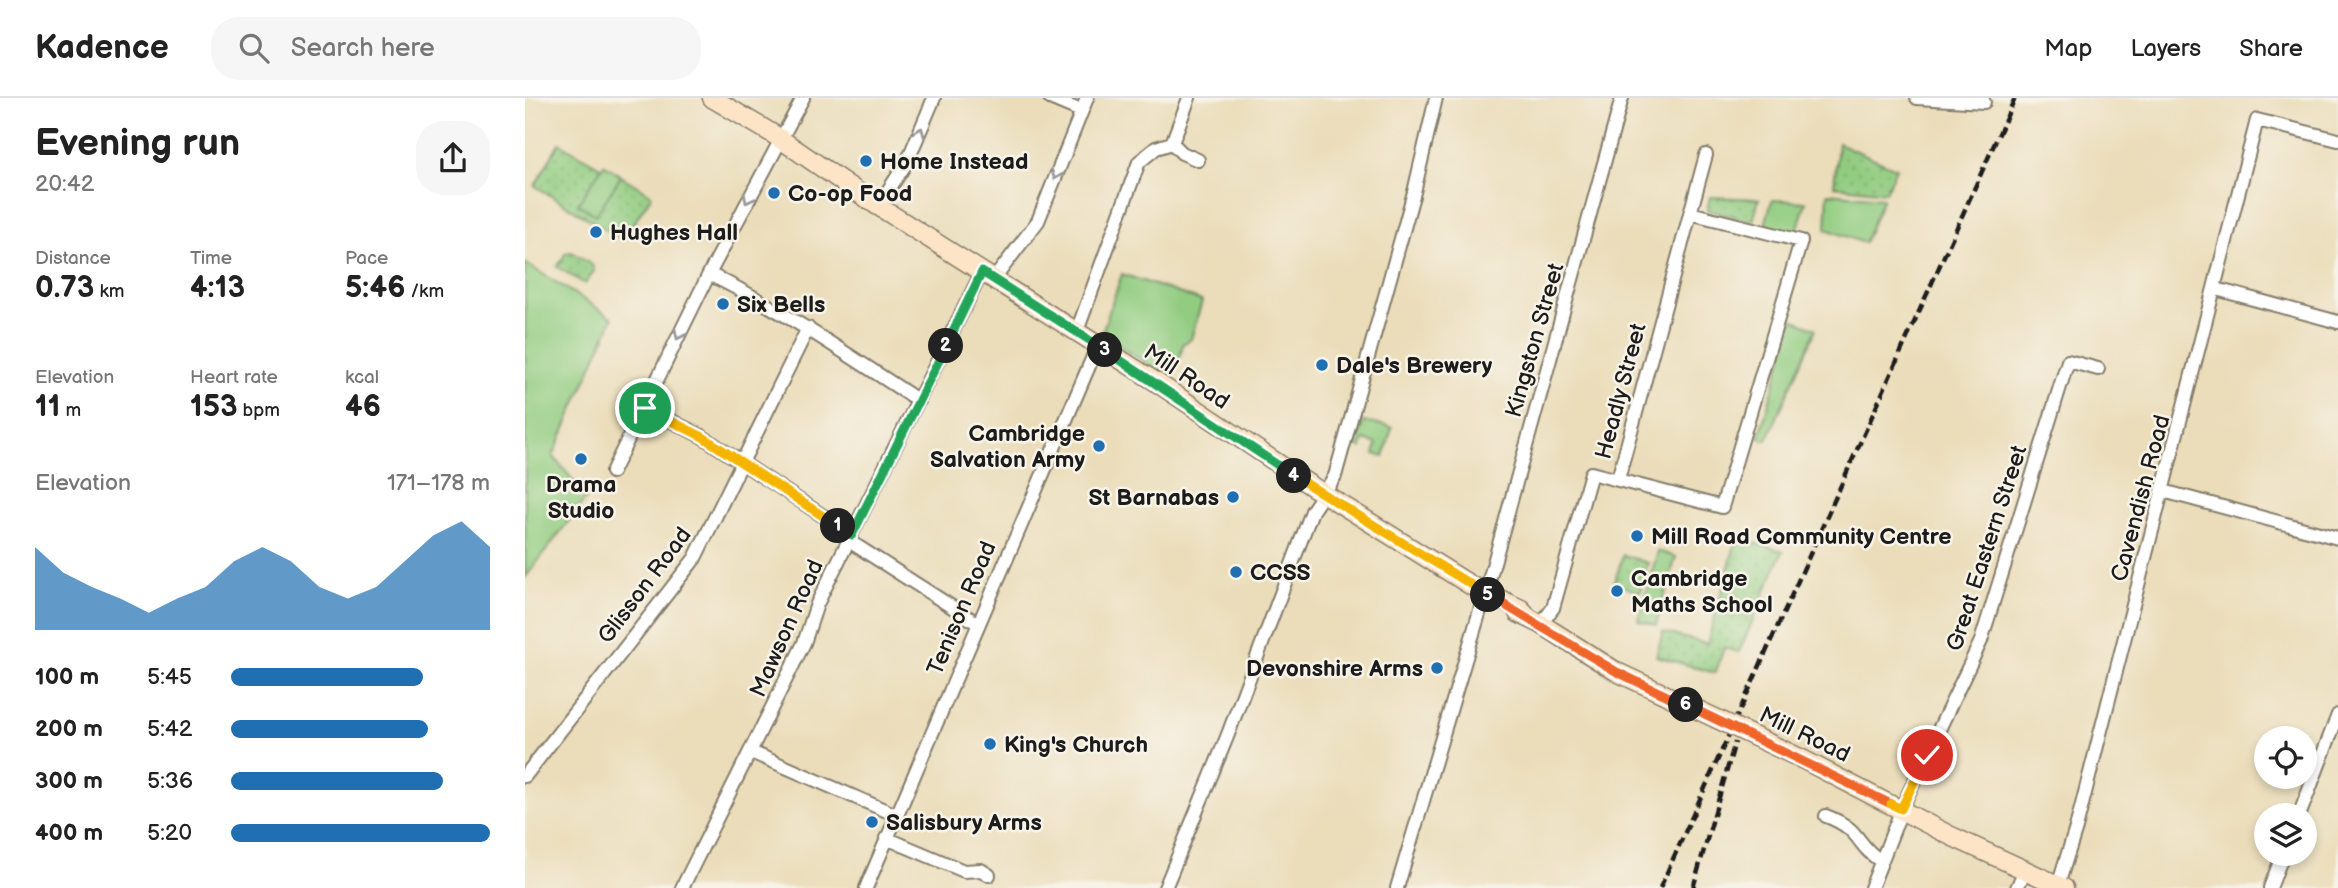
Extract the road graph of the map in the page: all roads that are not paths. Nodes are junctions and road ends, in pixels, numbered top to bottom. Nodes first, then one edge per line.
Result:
1 (712, 98) edge
2 (803, 98) edge
3 (934, 98) edge
4 (1050, 98) edge
5 (1087, 98) edge
6 (1189, 98) edge
7 (1436, 98) edge
8 (1622, 98) edge
9 (1917, 98) edge
10 (1984, 102) dead end
11 (1081, 111) junction
12 (779, 138) junction
13 (2338, 140) edge
14 (1172, 144) junction
15 (1706, 155) dead end
16 (1198, 160) dead end
17 (878, 206) junction
18 (1690, 213) junction
19 (709, 274) junction
20 (988, 276) junction
21 (2215, 289) junction
22 (2338, 322) edge
23 (808, 328) junction
24 (1077, 331) junction
25 (1098, 345) junction
26 (2098, 369) dead end
27 (919, 401) junction
28 (645, 408) junction
29 (742, 462) junction
30 (613, 472) dead end
31 (1618, 479) junction
32 (2163, 491) junction
33 (1324, 494) junction
34 (851, 538) junction
35 (2338, 538) edge
36 (1490, 590) junction
37 (1535, 620) junction
38 (978, 623) junction
39 (2338, 715) edge
40 (751, 752) junction
41 (525, 776) edge
42 (2304, 803) edge
43 (1901, 809) junction
44 (896, 814) junction
45 (1826, 816) dead end
46 (886, 838) junction
47 (1881, 861) junction
48 (2279, 866) edge
49 (2025, 870) junction
50 (989, 875) dead end
51 (2061, 887) edge
52 (681, 888) edge
53 (866, 888) edge
54 (1165, 888) edge
55 (1397, 888) edge
56 (1871, 888) edge
57 (2017, 888) edge
58 (2270, 888) edge

1 - 12 street, Mill Road
2 - 12 street
17 -> 3 street
4 - 11 street
5 - 11 street, Mawson Road
6 - 14 street
7 - 33 street
8 - 36 street, Kingston Street
9 - 10 street
11 -> 20 street, Mawson Road
12 - 17 street, Mill Road
12 -> 19 street
13 - 21 street, Cavendish Road
14 - 16 street
14 - 24 street
15 - 18 street, Headly Street
17 - 20 street, Mill Road
18 - 31 street, Headly Street
18 - 31 street
19 - 23 street
19 -> 28 street
20 - 24 street, Mill Road
20 - 27 street, Mawson Road
21 - 22 street
21 - 32 street, Cavendish Road
23 - 27 street
23 - 29 street, Glisson Road
24 - 25 street, Mill Road
25 - 33 street, Mill Road
25 - 38 street, Tenison Road
26 - 43 street, Great Eastern Street
27 - 34 street, Mawson Road
28 - 29 street
28 - 30 street
29 - 34 street
29 - 41 street, Glisson Road
31 - 37 street, Headly Street
32 - 35 street
32 - 51 street, Cavendish Road
33 - 36 street, Mill Road
33 - 54 street
34 - 38 street
34 - 40 street, Mawson Road
36 - 37 street, Mill Road
36 - 55 street, Kingston Street
37 - 43 street, Mill Road, bridge
38 - 44 street, Tenison Road
39 - 42 street
40 - 44 street
40 - 52 street, Mawson Road
43 - 47 street
43 - 49 street, Mill Road
44 - 46 street, Tenison Road
45 - 47 street
46 - 50 street
46 - 53 street, Tenison Road
47 - 56 street
48 - 58 street
49 - 51 street, Mill Road
49 - 57 street

